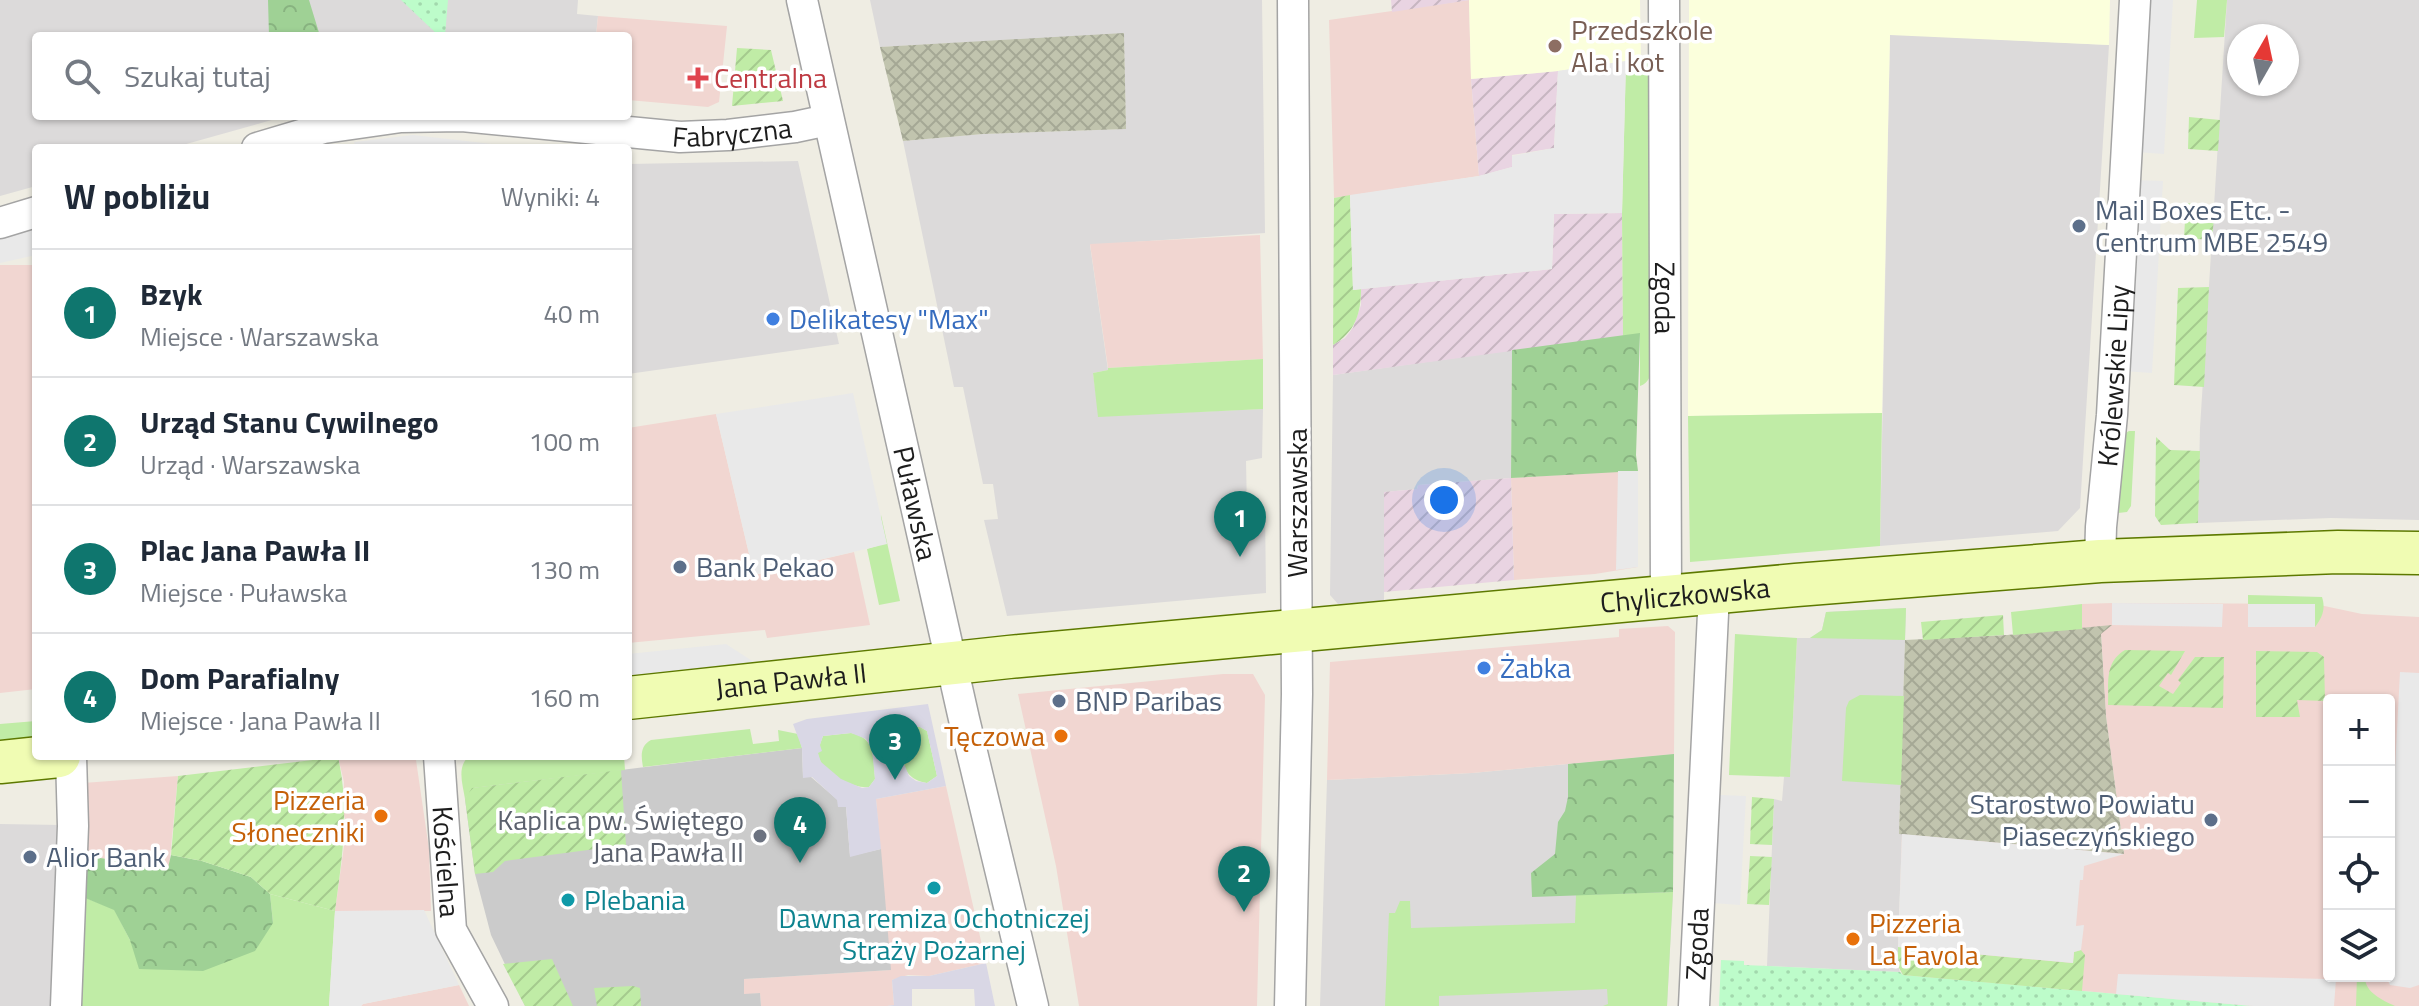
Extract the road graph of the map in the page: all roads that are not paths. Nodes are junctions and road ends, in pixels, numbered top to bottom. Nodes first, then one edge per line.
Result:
1 (802, 0) edge
2 (1293, 0) edge
3 (1664, 0) edge
4 (2135, 0) edge
5 (380, 120) edge
6 (504, 120) edge
7 (828, 120) junction
8 (270, 144) edge
9 (32, 213) edge
10 (0, 223) edge
11 (2419, 553) edge
12 (2100, 561) junction
13 (1714, 593) junction
14 (1666, 597) junction
15 (1298, 630) junction
16 (952, 663) junction
17 (632, 698) edge
18 (32, 759) edge
19 (71, 760) edge
20 (439, 760) edge
21 (0, 762) edge
22 (66, 1006) edge
23 (493, 1006) edge
24 (1033, 1006) edge
25 (1290, 1006) edge
26 (1694, 1006) edge

1 - 7 street, Puławska
2 - 15 street, Warszawska
3 - 14 street, Zgoda
4 - 12 street, Królewskie Lipy
5 - 8 street, Fabryczna
6 - 7 street, Fabryczna
7 - 16 street, Puławska
9 - 10 street
11 - 12 street, Chyliczkowska
12 - 13 street, Chyliczkowska
13 - 14 street, Chyliczkowska
13 - 26 street, Zgoda
14 - 15 street, Chyliczkowska
15 - 16 street, Chyliczkowska
15 - 25 street, Warszawska
16 - 17 street, Jana Pawła II
16 - 24 street, Puławska
18 - 21 street
19 - 22 street
20 - 23 street, Kościelna

